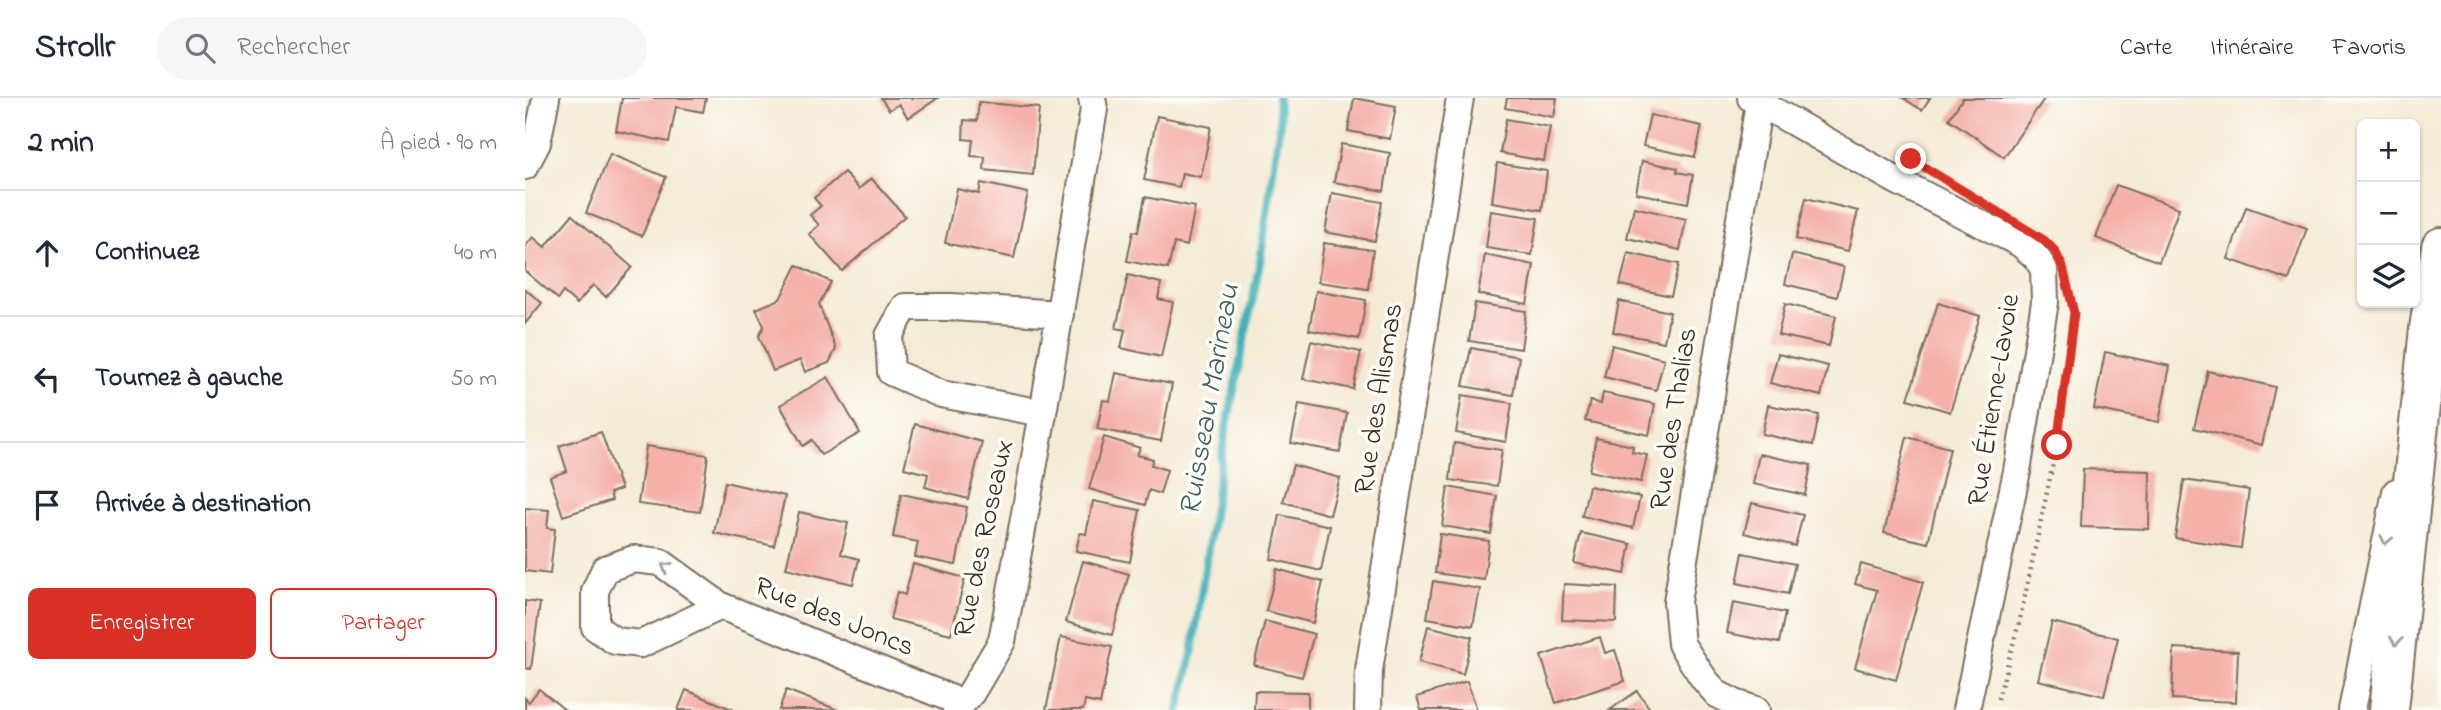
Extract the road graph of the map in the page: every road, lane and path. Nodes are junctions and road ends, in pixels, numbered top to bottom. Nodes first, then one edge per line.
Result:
1 (546, 98) edge
2 (1093, 98) edge
3 (1460, 98) edge
4 (1755, 100) edge
5 (525, 166) edge
6 (2441, 247) edge
7 (2072, 301) dead end
8 (1060, 314) junction
9 (2429, 329) junction
10 (1043, 413) junction
11 (722, 606) junction
12 (959, 707) edge
13 (1368, 710) edge
14 (1756, 710) edge
15 (1966, 710) edge
16 (1996, 710) edge
17 (2352, 710) edge
18 (2389, 710) edge

1 - 5 street
2 - 8 street, Rue des Roseaux
3 - 13 street, Rue des Alismas
4 - 14 street, Rue des Thalias
4 - 15 street, Rue Étienne-Lavoie
6 - 9 highway
7 - 16 path
8 - 10 street, Rue des Roseaux
8 - 10 street, Rue des Roseaux
9 -> 17 street
9 -> 18 highway
10 - 12 street, Rue des Roseaux
11 -> 11 street, Rue des Joncs
11 - 12 street, Rue des Joncs

